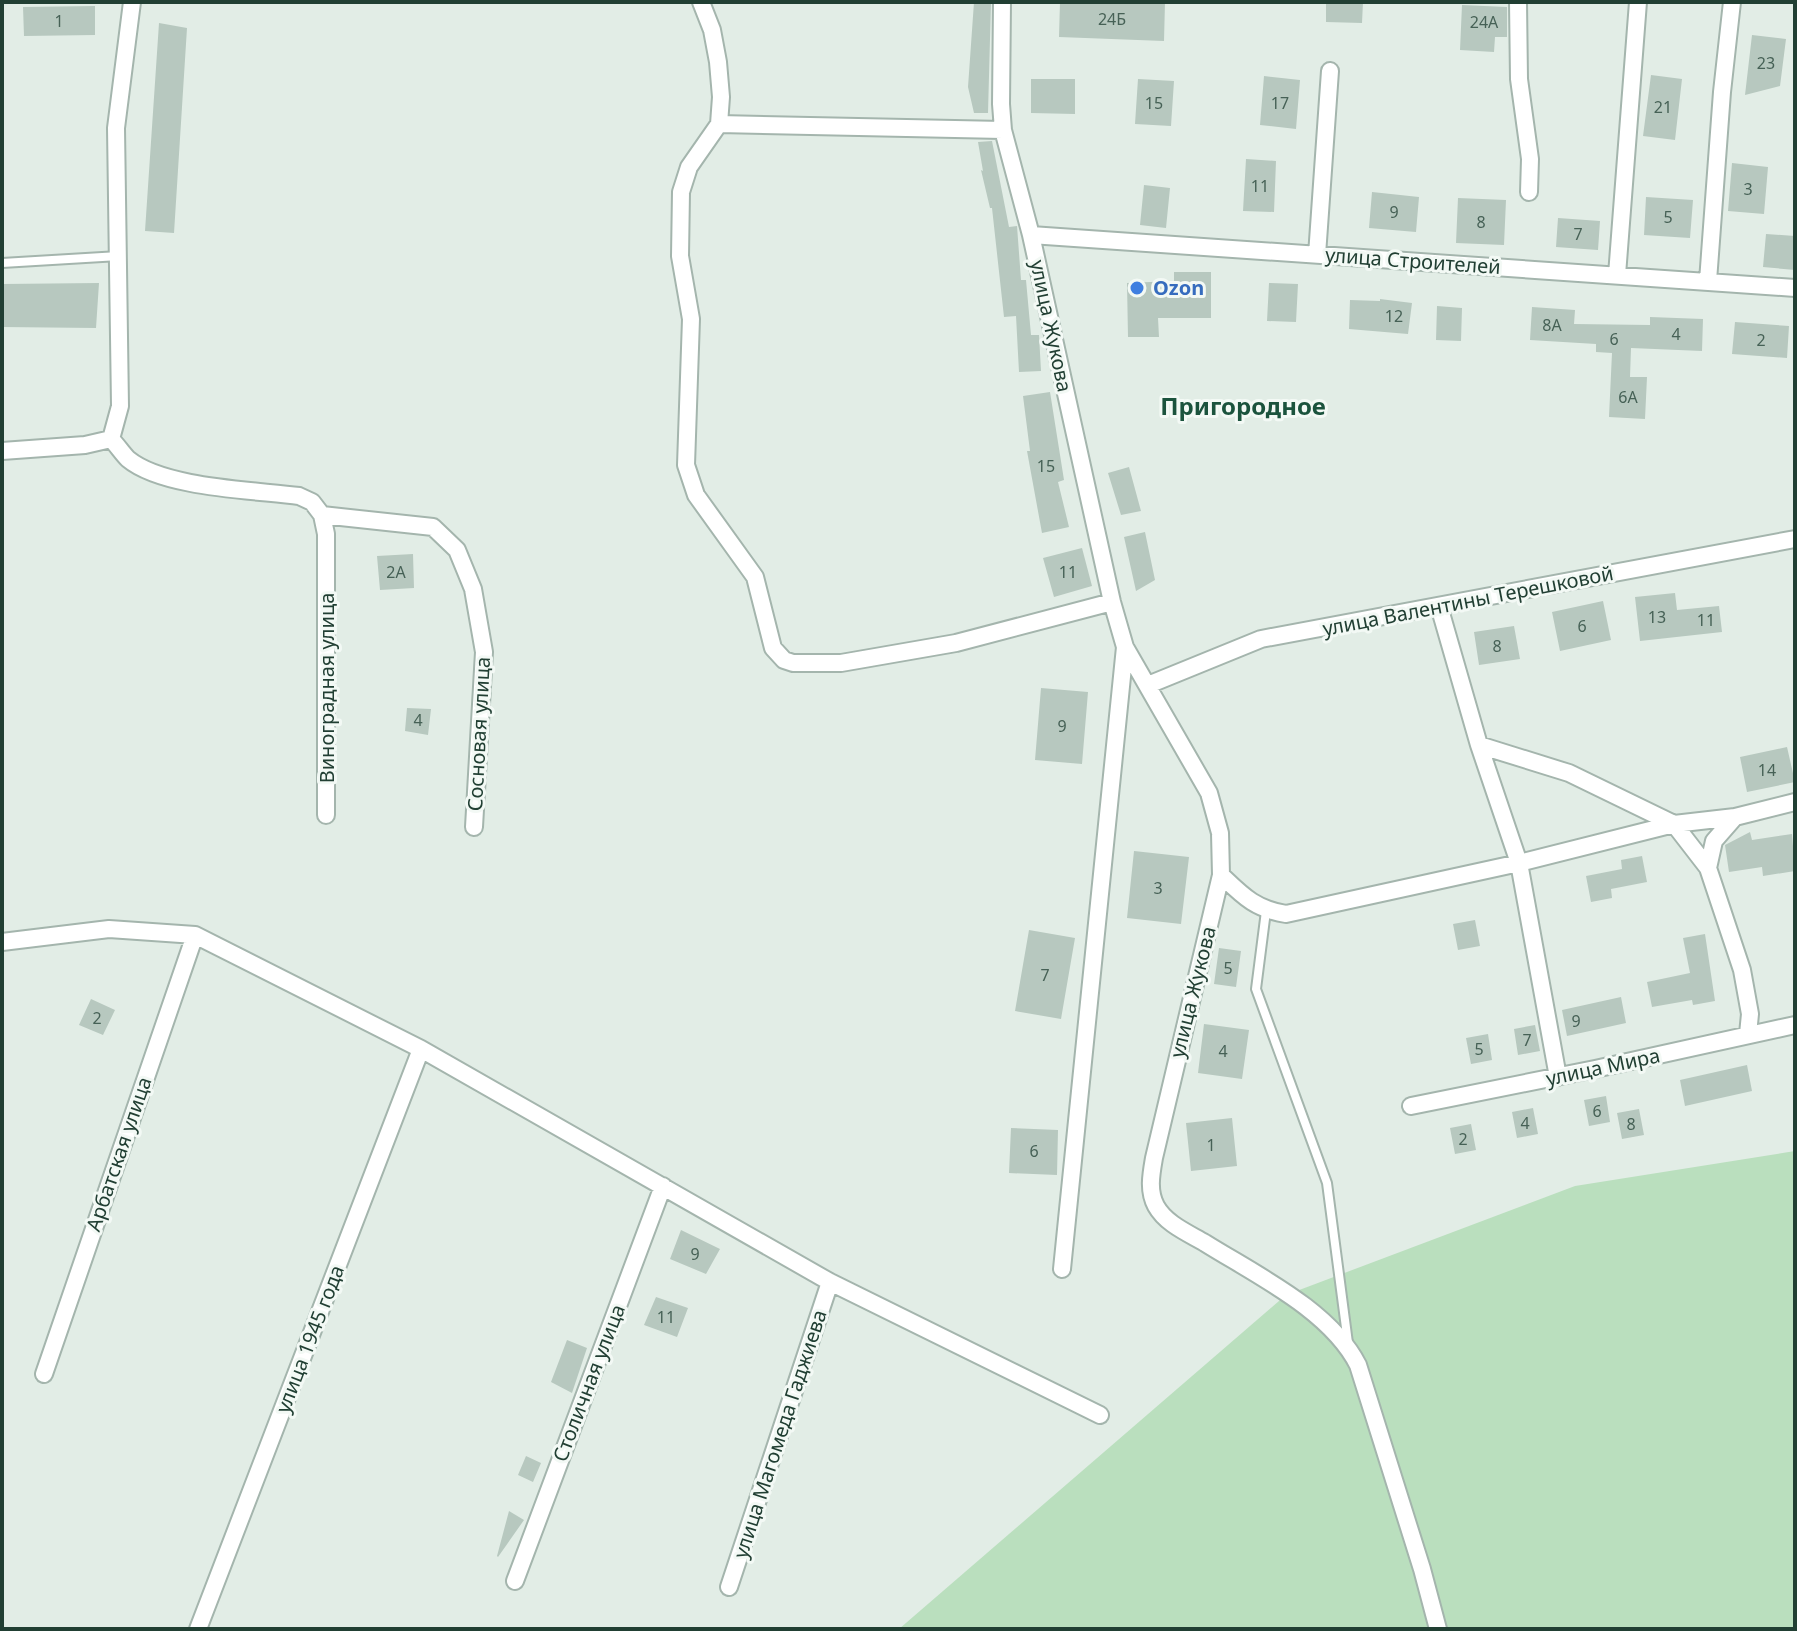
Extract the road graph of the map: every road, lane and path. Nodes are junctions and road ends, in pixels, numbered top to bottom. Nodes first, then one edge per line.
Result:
1 (132, 2) edge
2 (701, 2) edge
3 (1002, 2) edge
4 (1518, 2) edge
5 (1638, 2) edge
6 (1732, 2) edge
7 (1330, 71) dead end
8 (719, 124) junction
9 (1003, 130) junction
10 (1529, 192) dead end
11 (1031, 235) junction
12 (1317, 255) junction
13 (119, 256) junction
14 (2, 263) edge
15 (1617, 275) junction
16 (1708, 281) junction
17 (1795, 288) edge
18 (111, 439) junction
19 (2, 451) edge
20 (322, 515) junction
21 (1795, 539) edge
22 (1112, 602) junction
23 (1439, 606) junction
24 (1125, 647) junction
25 (1148, 685) junction
26 (1479, 745) junction
27 (1795, 802) edge
28 (326, 815) dead end
29 (1735, 817) junction
30 (1674, 824) junction
31 (474, 827) dead end
32 (1519, 863) junction
33 (1708, 868) junction
34 (1221, 875) junction
35 (1266, 911) junction
36 (195, 935) junction
37 (2, 942) edge
38 (1795, 1025) edge
39 (1748, 1034) junction
40 (421, 1049) junction
41 (1558, 1077) junction
42 (1411, 1106) dead end
43 (663, 1186) junction
44 (1062, 1269) dead end
45 (830, 1282) junction
46 (1348, 1345) junction
47 (44, 1374) dead end
48 (1100, 1415) dead end
49 (515, 1581) dead end
50 (729, 1587) dead end
51 (198, 1629) edge
52 (1438, 1629) edge

1 - 13 street
2 - 8 street
3 - 9 street, улица Жукова
4 - 10 street
5 - 15 street
6 - 16 street
7 - 12 street
8 - 9 street
8 - 22 street
9 - 11 street, улица Жукова
11 - 12 street, улица Строителей
11 - 22 street, улица Жукова
12 - 15 street, улица Строителей
13 - 14 lane
13 - 18 street
15 - 16 street, улица Строителей
16 - 17 street, улица Строителей
18 - 19 street
18 - 20 street
20 - 28 street, Виноградная улица
20 - 31 street, Сосновая улица
21 - 23 street, улица Валентины Терешковой
22 - 24 street, улица Жукова
23 - 25 street, улица Валентины Терешковой
23 - 26 street
24 - 25 street, улица Жукова
24 - 44 street, улица Жукова
25 - 34 street, улица Жукова
26 - 30 street
26 - 32 street
27 - 29 street
29 - 30 street
29 - 33 street
30 - 32 street
30 - 33 street
32 - 35 street
32 - 41 street
33 - 39 street
34 - 35 street
34 - 46 street, улица Жукова
35 - 46 lane
36 - 37 street
36 - 40 street
36 - 47 street, Арбатская улица
38 - 39 street, улица Мира
39 - 41 street, улица Мира
40 - 43 street
40 - 51 street, улица 1945 года
41 - 42 street, улица Мира
43 - 45 street
43 - 49 street, Столичная улица
45 - 48 street
45 - 50 street, улица Магомеда Гаджиева
46 - 52 street

